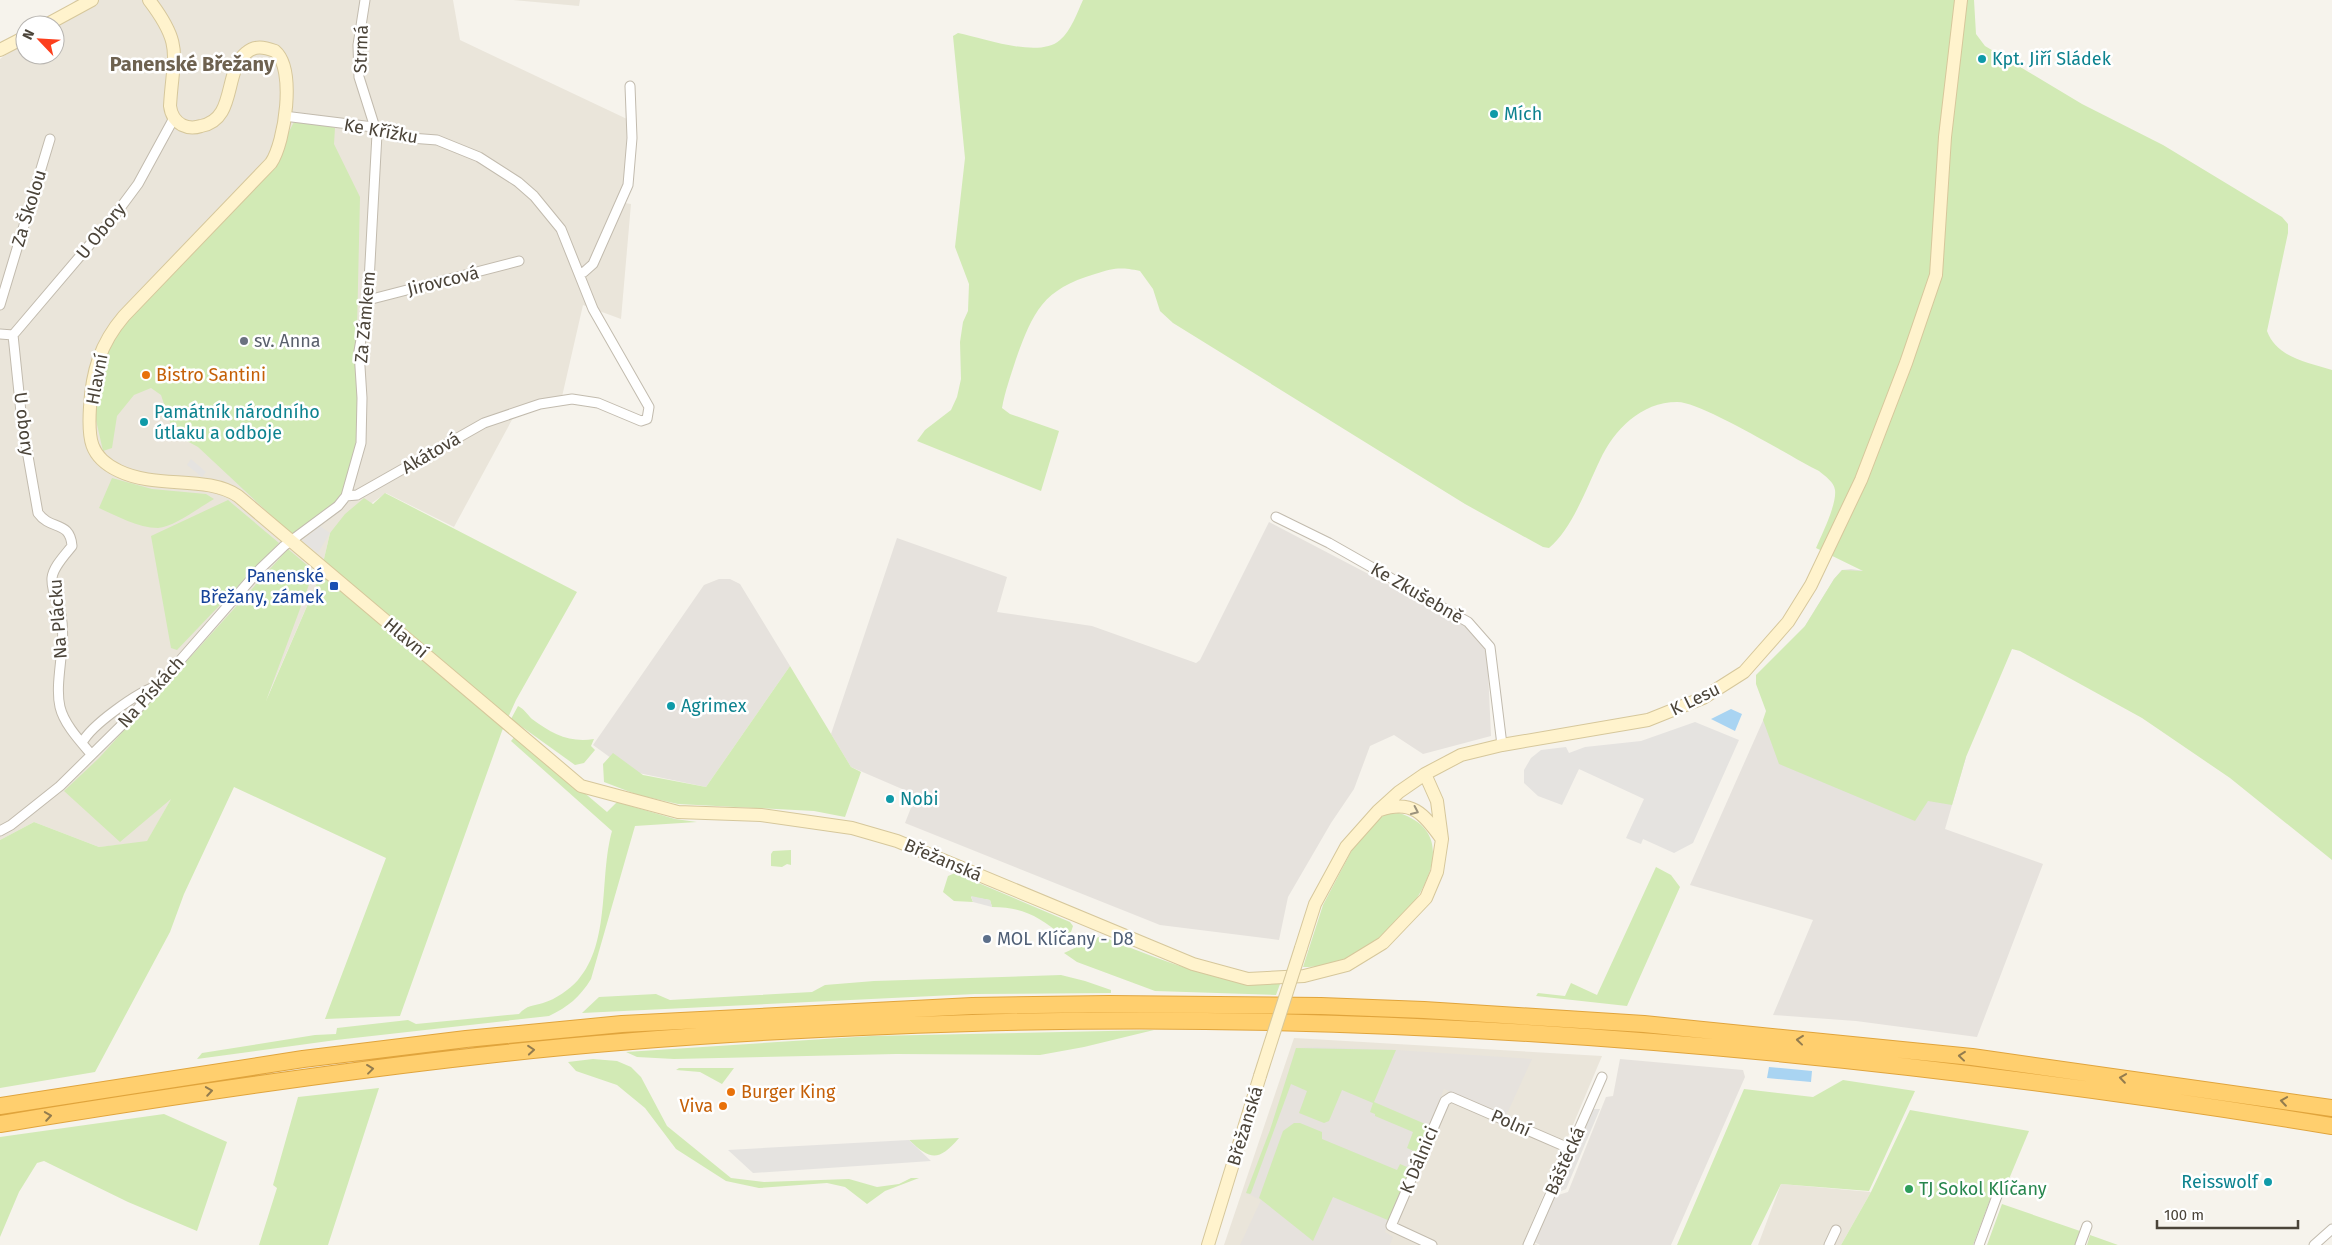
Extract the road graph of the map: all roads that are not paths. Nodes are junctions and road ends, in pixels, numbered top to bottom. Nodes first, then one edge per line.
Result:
1 (92, 0) edge
2 (149, 0) edge
3 (365, 0) edge
4 (1961, 0) edge
5 (64, 15) edge
6 (15, 42) edge
7 (0, 50) edge
8 (630, 86) dead end
9 (284, 116) junction
10 (174, 118) junction
11 (373, 127) junction
12 (50, 139) dead end
13 (519, 261) dead end
14 (579, 274) junction
15 (585, 290) joint
16 (368, 300) junction
17 (0, 305) edge
18 (0, 334) edge
19 (13, 335) junction
20 (346, 496) junction
21 (38, 514) joint
22 (1276, 517) dead end
23 (292, 541) junction
24 (157, 686) junction
25 (82, 743) junction
26 (1502, 745) junction
27 (91, 754) junction
28 (1425, 774) junction
29 (581, 786) joint
30 (1378, 810) junction
31 (0, 831) edge
32 (1442, 839) junction
33 (1602, 1077) dead end
34 (1451, 1097) joint
35 (0, 1106) edge
36 (2332, 1108) edge
37 (0, 1124) edge
38 (2332, 1126) edge
39 (1570, 1149) junction
40 (1997, 1196) dead end
41 (2087, 1226) dead end
42 (2332, 1229) edge
43 (1836, 1230) dead end
44 (1208, 1245) edge
45 (1432, 1245) edge
46 (1528, 1245) edge
47 (1829, 1245) edge
48 (1979, 1245) edge
49 (2080, 1245) edge
50 (2314, 1245) edge

1 - 5 street
2 - 10 street
3 - 11 street, Strmá
4 - 26 street, K Lesu
6 - 7 street
8 - 14 street
9 - 10 street, Hlavní
9 - 11 street, Ke Křížku
9 - 23 street, Hlavní
10 - 19 street, U Obory
11 - 14 street, Ke Křížku
11 - 16 street, Za Zámkem
12 - 17 street, Za Školou
13 - 16 street, Jirovcová
14 - 15 street, Ke Křížku
15 - 20 street, Akátová
16 - 20 street, Za Zámkem
18 - 19 street
19 - 21 street, U obory
20 - 23 street, Za Zámkem
21 - 25 street, Na Plácku
22 - 26 street, Ke Zkušebně
23 - 24 street, Na Pískách
23 - 29 street, Hlavní
24 - 25 street
24 - 27 street, Na Pískách
25 - 27 street, Na Plácku
26 - 28 street, K Lesu
27 - 31 street, Na Pískách
28 - 30 street, Břežanská
28 - 32 street, Břežanská
29 - 32 street, Břežanská
30 -> 32 street
30 - 44 street, Břežanská, bridge
33 - 39 street, Báštěcká
34 - 39 street, Polní
34 - 45 street, K Dálnici
36 -> 35 highway
37 -> 38 highway
39 - 46 street, Báštěcká
40 - 48 street
41 - 49 street
42 - 50 street
43 - 47 street

